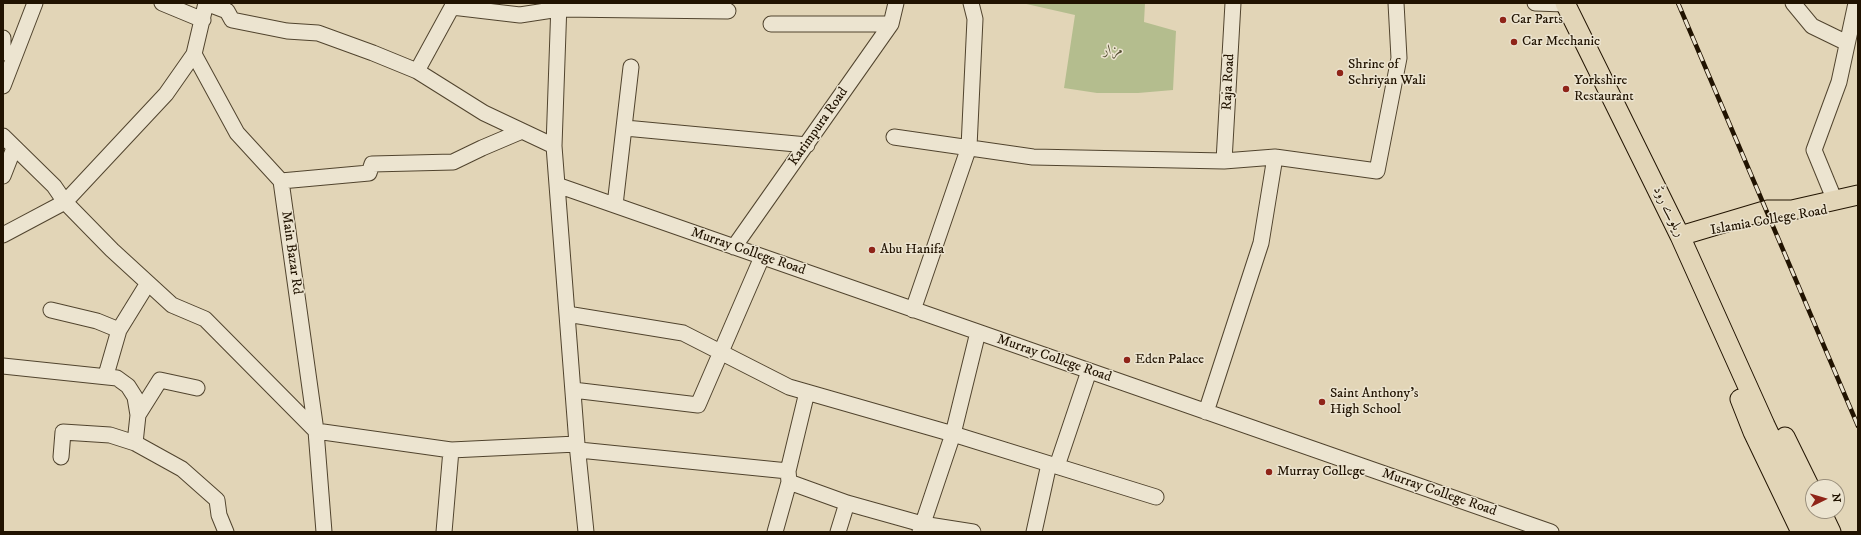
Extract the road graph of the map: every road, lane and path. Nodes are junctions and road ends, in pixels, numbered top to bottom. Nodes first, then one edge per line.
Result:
1 (35, 3) edge
2 (162, 3) edge
3 (206, 3) edge
4 (896, 3) edge
5 (971, 3) edge
6 (1233, 3) edge
7 (1396, 3) edge
8 (1535, 3) edge
9 (1793, 3) edge
10 (1856, 3) edge
11 (1563, 4) edge
12 (559, 6) edge
13 (728, 11) dead end
14 (203, 20) junction
15 (771, 24) dead end
16 (891, 24) junction
17 (3, 38) edge
18 (1848, 43) junction
19 (194, 54) junction
20 (6, 57) edge
21 (631, 67) dead end
22 (417, 71) junction
23 (3, 86) edge
24 (625, 128) junction
25 (522, 131) junction
26 (3, 136) edge
27 (894, 137) dead end
28 (807, 145) junction
29 (554, 146) junction
30 (969, 147) junction
31 (14, 148) junction
32 (1275, 157) junction
33 (1224, 161) junction
34 (3, 176) edge
35 (281, 181) junction
36 (557, 185) junction
37 (1858, 195) edge
38 (1835, 201) junction
39 (65, 202) junction
40 (1858, 203) edge
41 (615, 205) junction
42 (3, 235) edge
43 (1680, 236) junction
44 (734, 247) junction
45 (762, 257) junction
46 (148, 283) junction
47 (51, 310) dead end
48 (913, 310) junction
49 (567, 314) junction
50 (1722, 328) junction
51 (119, 330) junction
52 (978, 332) junction
53 (720, 351) junction
54 (3, 366) edge
55 (1089, 371) junction
56 (106, 375) junction
57 (197, 388) dead end
58 (573, 390) junction
59 (807, 392) junction
60 (1206, 412) junction
61 (138, 416) junction
62 (316, 431) junction
63 (953, 434) junction
64 (135, 443) junction
65 (578, 447) junction
66 (451, 450) junction
67 (61, 457) dead end
68 (1053, 465) junction
69 (788, 477) junction
70 (1806, 479) edge
71 (1156, 497) dead end
72 (847, 503) junction
73 (1825, 519) edge
74 (921, 528) edge
75 (226, 532) edge
76 (324, 532) edge
77 (444, 532) edge
78 (586, 532) edge
79 (775, 532) edge
80 (838, 532) edge
81 (973, 532) edge
82 (1034, 532) edge
83 (1551, 532) edge
84 (1801, 532) edge
85 (1816, 532) edge
86 (1831, 532) edge

1 - 20 street
2 - 14 street
3 - 14 street
3 - 22 street
4 - 16 street, Karimpura Road
5 - 30 street
6 - 33 street, Raja Road
7 - 32 street
8 - 11 street
9 - 18 street
10 - 18 street
11 - 43 main road, ریلوے روڈ
12 - 13 street
12 - 22 street
12 - 29 street
14 - 19 street
15 - 16 street
16 - 28 street, Karimpura Road
17 - 20 street
18 - 38 street
19 - 35 street
19 - 39 street
20 - 23 street
21 - 24 street
22 - 25 street
24 - 28 street
24 - 41 street
25 - 29 street
25 - 35 street
26 - 31 street
27 - 30 street
28 - 44 street, Karimpura Road
29 - 36 street
30 - 33 street
30 - 48 street
31 - 34 street
31 - 39 street
32 - 33 street
32 - 60 street
35 - 62 street, Main Bazar Rd
36 - 41 street, Murray College Road
36 - 49 street
37 - 38 main road
38 - 43 main road
39 - 42 street
39 - 46 street
40 - 43 main road, Islamia College Road
41 - 44 street, Murray College Road
43 - 50 main road, ریلوے روڈ
43 - 84 main road
44 - 45 street, Murray College Road
45 - 48 street, Murray College Road
45 - 53 street
46 - 51 street
46 - 62 street
47 - 51 street
48 - 52 street, Murray College Road
49 - 53 street
49 - 58 street
50 - 70 main road
50 - 85 main road, ریلوے روڈ
51 - 56 street
52 - 55 street, Murray College Road
52 - 63 street
53 - 58 street
53 - 59 street
54 - 56 street
55 - 60 street, Murray College Road
55 - 68 street
56 - 61 street
57 - 61 street
58 - 65 street
59 - 63 street
59 - 69 street
60 - 83 street, Murray College Road
61 - 64 street
62 - 66 street
62 - 76 street, Main Bazar Rd
63 - 68 street
63 - 74 street
64 - 67 street
64 - 75 street
65 - 66 street
65 - 69 street
65 - 78 street
66 - 77 street
68 - 71 street
68 - 82 street
69 - 72 street
69 - 79 street
72 - 74 street
72 - 80 street
73 - 86 main road
74 - 81 street

